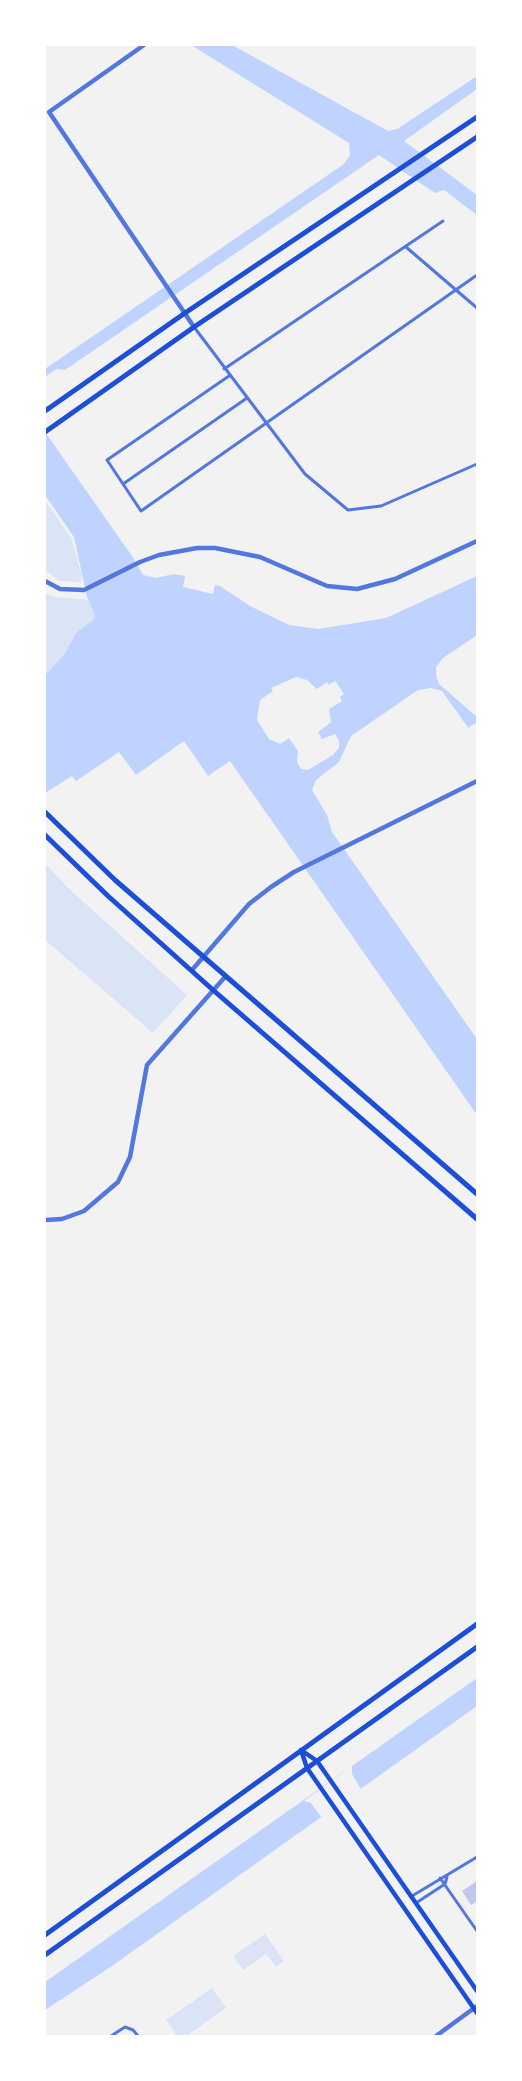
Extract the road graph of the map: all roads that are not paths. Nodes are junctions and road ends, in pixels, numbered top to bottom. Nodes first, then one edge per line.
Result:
1 (144, 45) edge
2 (477, 117) edge
3 (477, 137) edge
4 (443, 221) dead end
5 (406, 247) junction
6 (477, 275) edge
7 (455, 290) junction
8 (477, 308) edge
9 (185, 313) junction
10 (194, 327) junction
11 (224, 369) junction
12 (229, 376) junction
13 (247, 398) junction
14 (45, 411) edge
15 (266, 422) junction
16 (46, 431) edge
17 (477, 464) edge
18 (123, 484) junction
19 (477, 541) edge
20 (45, 581) edge
21 (477, 781) edge
22 (45, 812) edge
23 (45, 835) edge
24 (203, 957) junction
25 (192, 970) junction
26 (225, 976) junction
27 (213, 990) junction
28 (477, 1194) edge
29 (477, 1219) edge
30 (45, 1220) edge
31 (477, 1624) edge
32 (477, 1647) edge
33 (301, 1750) junction
34 (317, 1761) junction
35 (307, 1768) junction
36 (477, 1857) edge
37 (447, 1877) junction
38 (440, 1878) junction
39 (445, 1884) junction
40 (412, 1897) junction
41 (416, 1903) junction
42 (477, 1931) edge
43 (45, 1935) edge
44 (45, 1955) edge
45 (477, 1991) edge
46 (476, 2009) edge
47 (111, 2036) edge
48 (138, 2036) edge
49 (436, 2036) edge

1 - 9 street
2 - 9 main road
3 - 10 main road
4 - 5 street
5 - 7 street
5 - 11 street
6 - 7 street
7 - 8 street
7 - 15 street
9 - 10 street
9 - 14 main road
10 - 11 street
10 - 16 main road
11 - 12 street
12 - 13 street
12 - 18 street
13 - 15 street
13 - 18 street
15 - 17 street
15 - 18 street
19 - 20 street
21 - 24 street
22 - 24 main road
23 - 25 main road
24 - 25 street
24 - 26 main road
25 - 27 main road
26 - 27 street
26 - 28 main road
27 - 29 main road
27 - 30 street
31 - 33 main road
32 - 34 main road
33 - 34 main road
33 - 35 main road
33 - 43 main road
34 - 35 main road
34 - 40 main road
35 - 44 main road
35 - 46 main road
36 - 37 street
37 - 38 street
37 - 39 street
38 - 39 street
38 - 40 street
39 - 41 street
39 - 42 street
40 - 41 main road
41 - 45 main road
46 - 49 street
47 - 48 street

